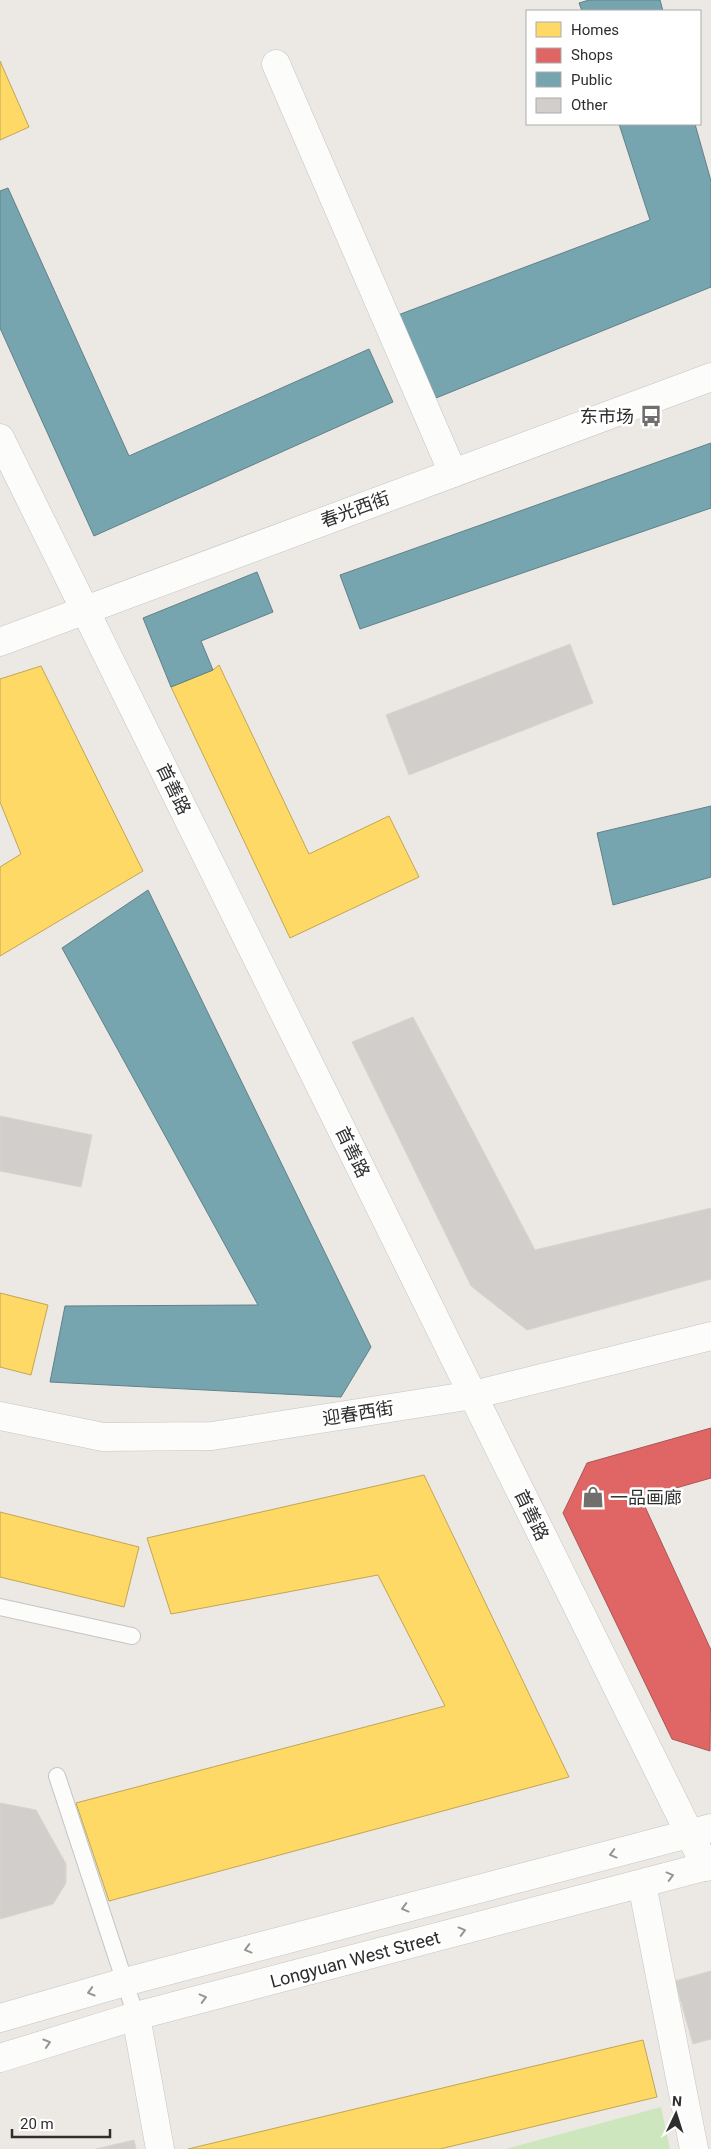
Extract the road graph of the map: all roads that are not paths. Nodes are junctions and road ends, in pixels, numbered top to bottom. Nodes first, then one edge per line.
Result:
1 (276, 64) dead end
2 (711, 377) edge
3 (0, 438) edge
4 (452, 473) junction
5 (85, 609) junction
6 (0, 642) edge
7 (711, 1336) edge
8 (473, 1395) junction
9 (0, 1416) edge
10 (0, 1608) edge
11 (132, 1636) dead end
12 (57, 1776) dead end
13 (700, 1831) edge
14 (708, 1866) edge
15 (642, 1884) junction
16 (125, 1982) junction
17 (136, 2016) junction
18 (0, 2018) edge
19 (0, 2058) edge
20 (160, 2149) edge
21 (694, 2149) edge

1 - 4 street
2 - 4 street, 春光西街
3 - 5 street, 首善路
4 - 5 street, 春光西街
5 - 6 street, 春光西街
5 - 8 street, 首善路
7 - 8 street, 迎春西街
8 - 9 street, 迎春西街
8 - 13 street, 首善路
10 - 11 lane
12 - 16 lane
13 - 14 street, 首善路
13 -> 16 street, Longyuan West Street
15 -> 14 street, Longyuan West Street
17 -> 15 street, Longyuan West Street
15 - 21 street
16 - 17 lane
16 -> 18 street, Longyuan West Street
19 -> 17 street, Longyuan West Street
17 - 20 street

